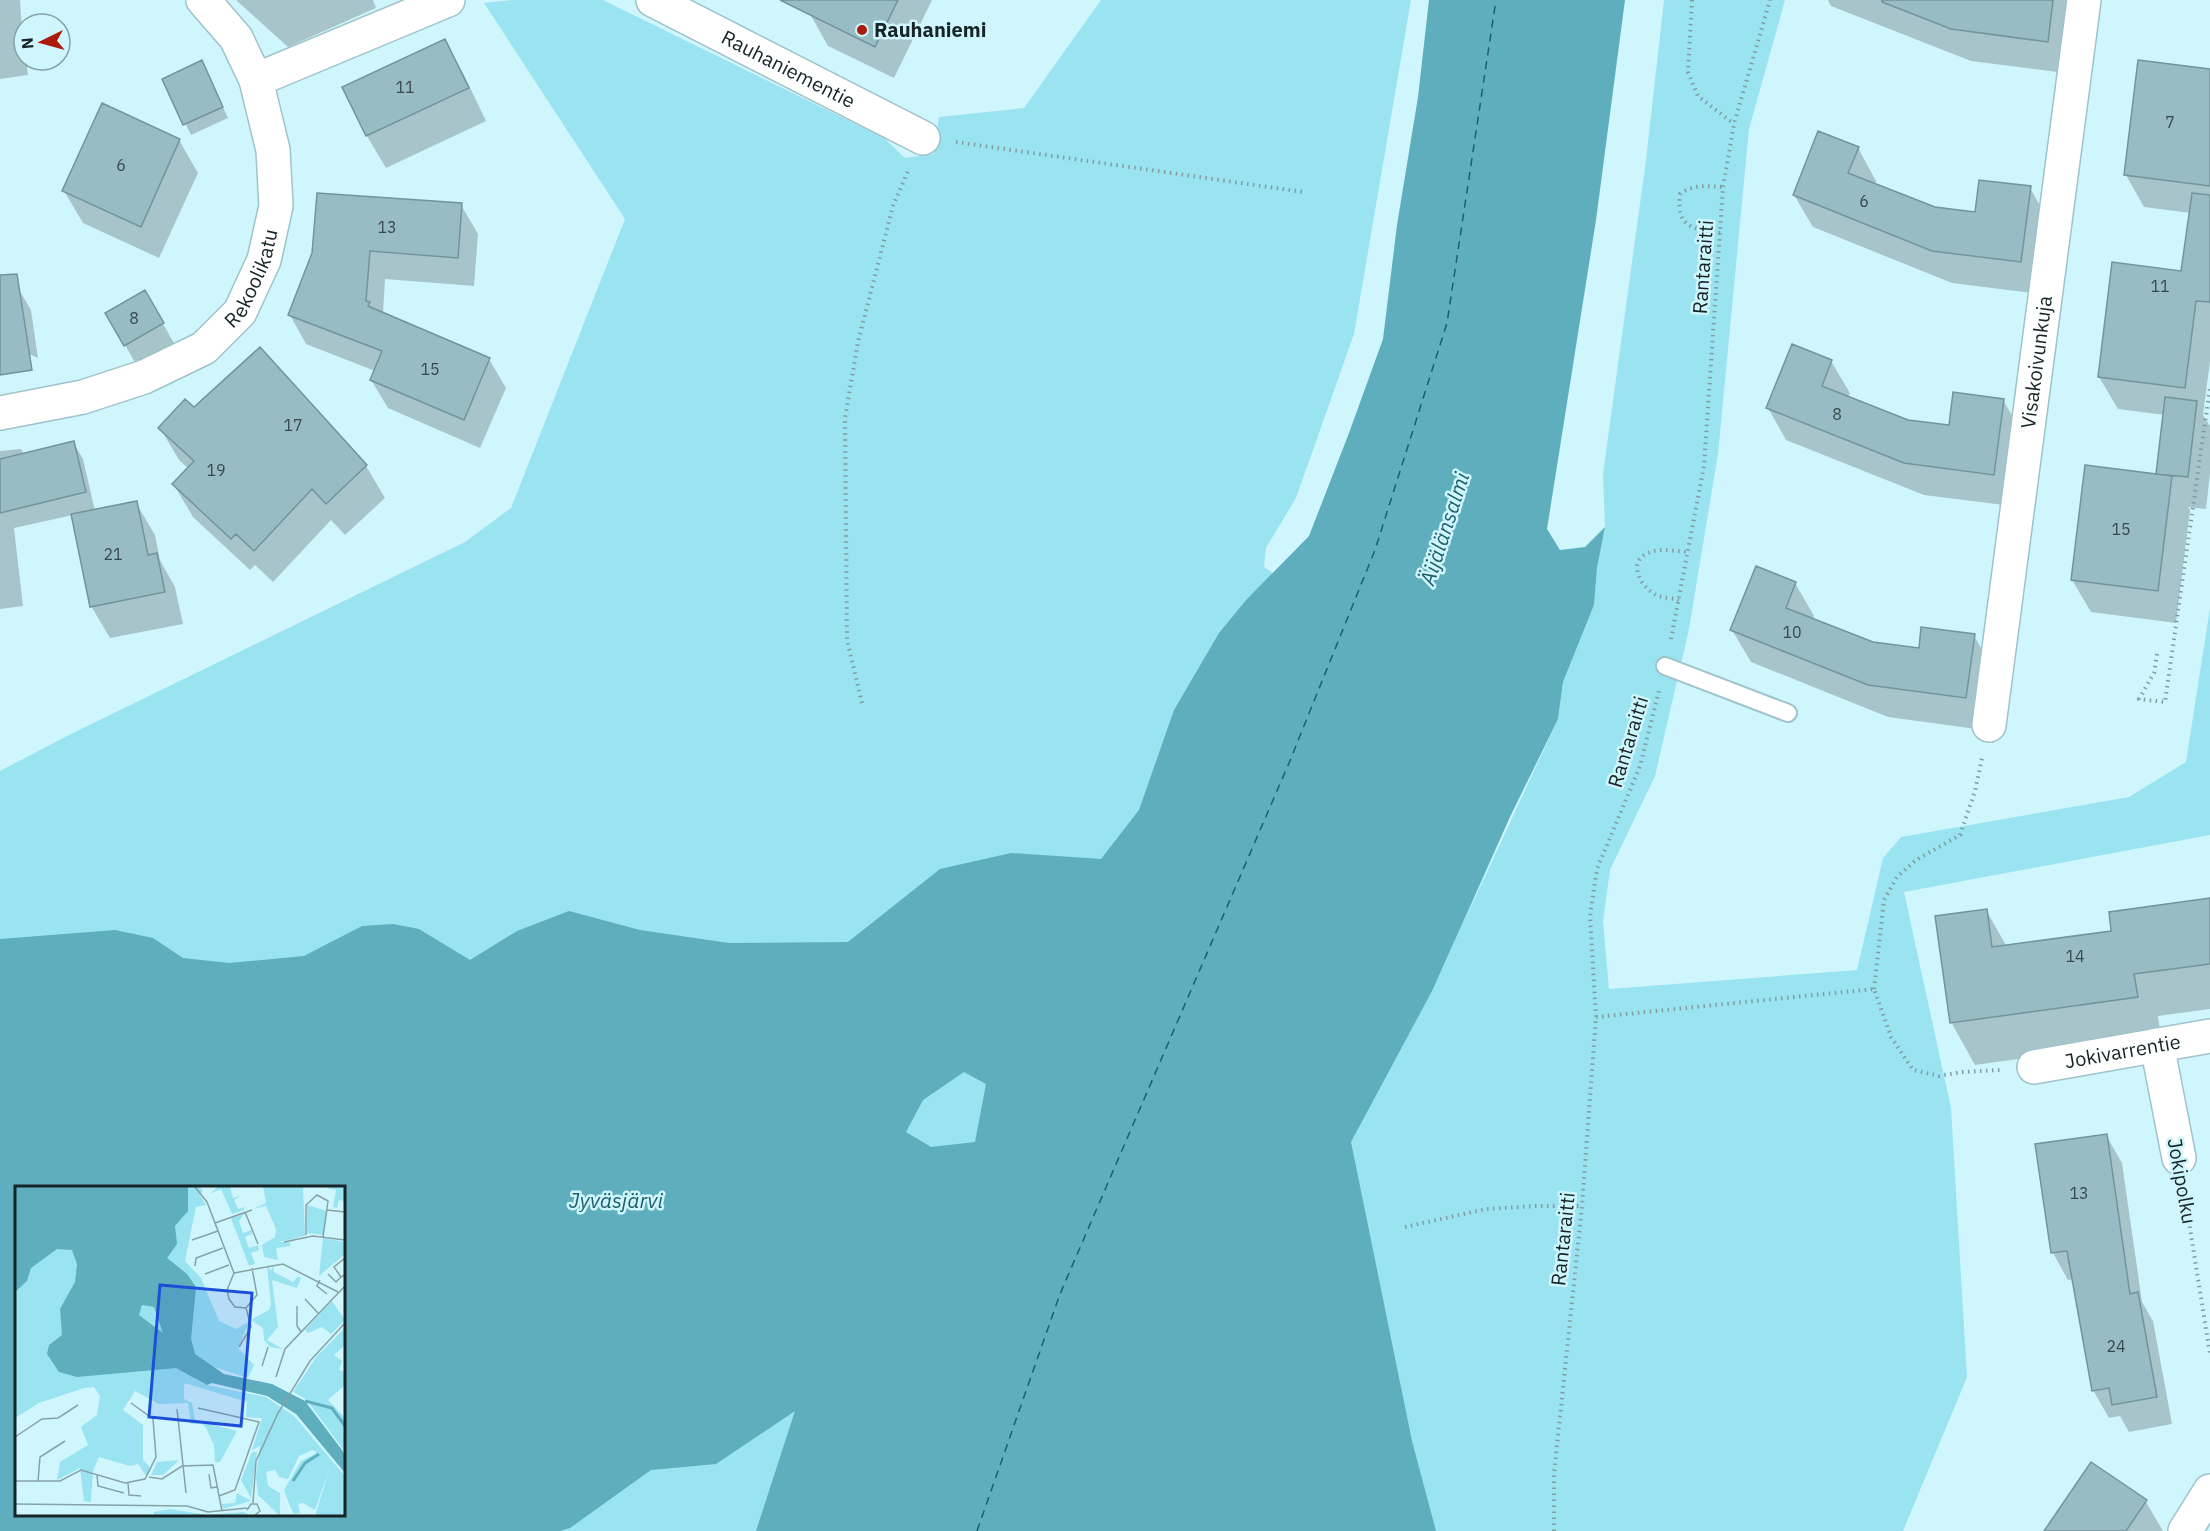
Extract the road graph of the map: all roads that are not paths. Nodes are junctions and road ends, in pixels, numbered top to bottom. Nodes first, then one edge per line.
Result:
1 (203, 0) edge
2 (448, 0) edge
3 (653, 0) edge
4 (2084, 0) edge
5 (256, 80) junction
6 (923, 138) road end
7 (0, 413) edge
8 (1665, 666) road end
9 (1788, 713) dead end
10 (1989, 725) road end
11 (2210, 1036) edge
12 (2157, 1045) junction
13 (2034, 1067) road end
14 (2179, 1158) road end
15 (2210, 1491) edge
16 (2185, 1531) edge

1 - 5 street, Rekoolikatu
2 - 5 street
3 - 6 street, Rauhaniementie
4 - 10 street, Visakoivunkuja
5 - 7 street, Rekoolikatu
8 - 9 lane
11 - 12 street, Jokivarrentie
12 - 13 street, Jokivarrentie
12 - 14 street, Jokipolku
15 - 16 street

